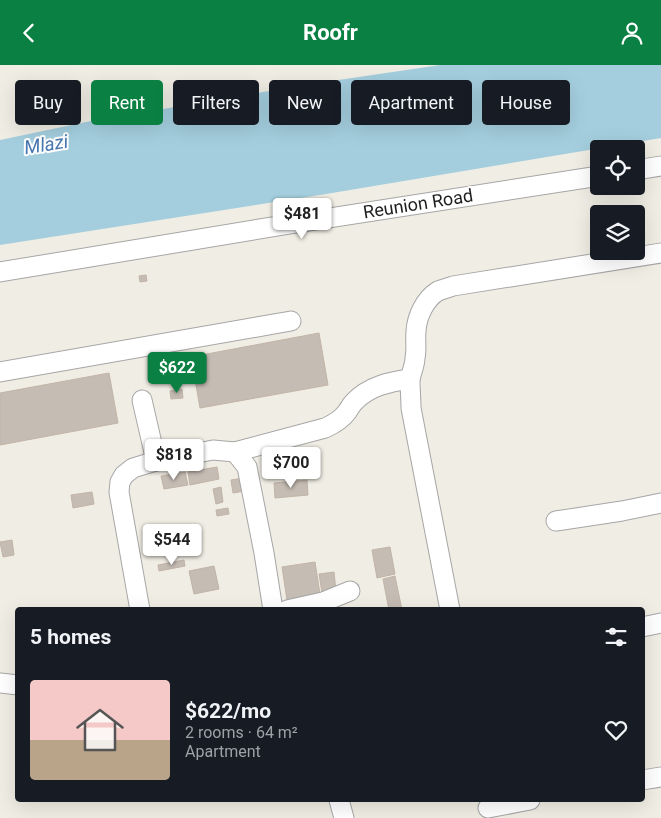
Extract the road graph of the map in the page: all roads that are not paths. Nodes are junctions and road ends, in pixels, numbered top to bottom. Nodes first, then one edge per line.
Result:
1 (661, 167) edge
2 (645, 169) edge
3 (590, 177) edge
4 (661, 253) edge
5 (0, 271) edge
6 (291, 321) dead end
7 (0, 372) edge
8 (410, 379) junction
9 (142, 400) dead end
10 (236, 452) junction
11 (156, 461) junction
12 (661, 503) edge
13 (556, 521) dead end
14 (350, 591) dead end
15 (139, 607) edge
16 (273, 607) edge
17 (301, 607) edge
18 (449, 607) edge
19 (661, 623) edge
20 (645, 626) edge
21 (0, 683) edge
22 (15, 685) edge
23 (661, 777) edge
24 (645, 780) edge
25 (340, 802) edge
26 (521, 802) edge
27 (488, 809) edge
28 (344, 818) edge

1 - 2 street
3 - 5 street, Reunion Road
4 - 8 street
6 - 7 street
8 - 10 street
8 - 18 street
9 - 11 street
10 - 11 street
10 - 16 street
11 - 15 street
12 - 13 street
14 - 17 street
19 - 20 street
21 - 22 street
23 - 24 street
25 - 28 street
26 - 27 street

